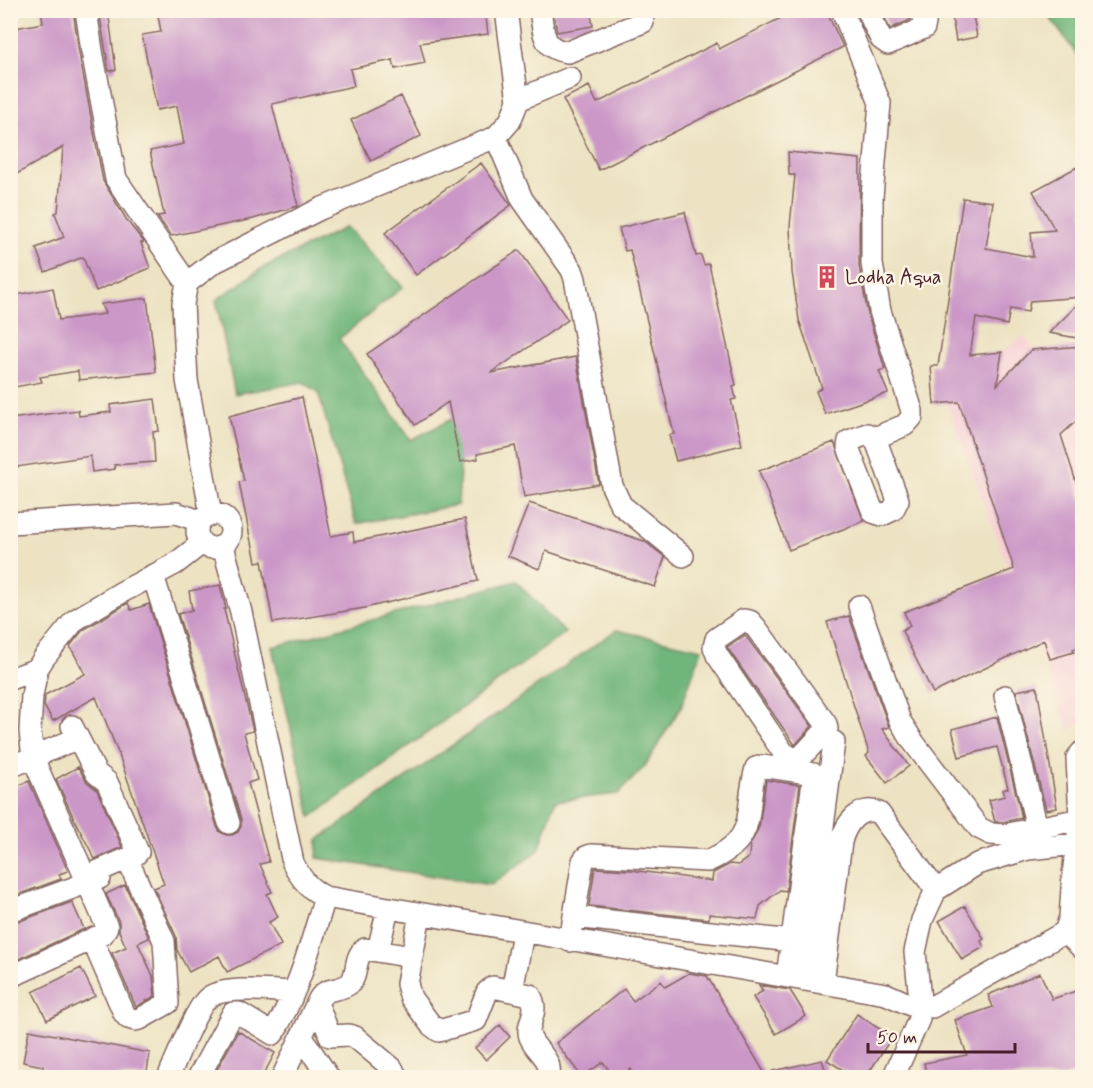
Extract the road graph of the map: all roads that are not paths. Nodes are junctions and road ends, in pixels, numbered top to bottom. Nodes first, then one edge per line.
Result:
1 (86, 10) edge
2 (506, 10) edge
3 (540, 10) edge
4 (842, 10) edge
5 (867, 10) edge
6 (920, 10) edge
7 (643, 22) dead end
8 (570, 78) dead end
9 (518, 100) junction
10 (496, 137) junction
11 (187, 283) junction
12 (875, 438) dead end
13 (205, 518) junction
14 (10, 523) edge
15 (213, 545) junction
16 (683, 556) dead end
17 (153, 575) junction
18 (859, 606) dead end
19 (37, 669) junction
20 (10, 679) edge
21 (1005, 696) dead end
22 (834, 742) dead end
23 (1083, 752) edge
24 (33, 758) junction
25 (797, 761) junction
26 (10, 767) edge
27 (825, 774) junction
28 (1080, 819) junction
29 (229, 823) dead end
30 (1037, 828) junction
31 (831, 840) junction
32 (1077, 844) junction
33 (86, 880) junction
34 (936, 891) junction
35 (325, 897) junction
36 (806, 901) junction
37 (10, 906) edge
38 (388, 908) junction
39 (420, 914) junction
40 (574, 917) junction
41 (1065, 932) junction
42 (523, 933) junction
43 (99, 935) junction
44 (570, 940) junction
45 (792, 941) junction
46 (1083, 948) edge
47 (378, 951) junction
48 (412, 957) junction
49 (10, 977) edge
50 (804, 980) junction
51 (512, 991) junction
52 (293, 992) junction
53 (316, 1003) junction
54 (921, 1007) junction
55 (273, 1034) junction
56 (301, 1036) junction
57 (168, 1077) edge
58 (198, 1077) edge
59 (273, 1077) edge
60 (282, 1077) edge
61 (329, 1077) edge
62 (397, 1077) edge
63 (544, 1077) edge
64 (893, 1077) edge

1 - 11 street
2 - 9 street
3 - 7 street
4 - 12 street
5 - 6 street
8 - 9 street
9 - 10 street
10 - 11 street
10 - 16 street
11 - 13 street
13 - 14 street
13 - 15 street
13 - 15 street
15 - 17 street
15 - 35 street
17 - 19 street
17 - 29 street
18 - 30 street
19 - 20 street
19 - 24 street
21 - 30 street
22 - 27 street
23 - 28 street
24 - 26 street
24 - 33 street
24 - 33 street
25 - 25 street
25 - 27 street
27 - 31 street
27 - 36 street
27 - 40 street
28 - 30 street
28 - 32 street
31 - 34 street
31 - 36 street
31 - 50 street
32 - 34 street
32 - 41 street
33 - 37 street
33 - 43 street
33 - 43 street
34 - 54 street
35 - 38 street
35 - 52 street
36 - 45 street
36 - 50 street
38 - 39 street
38 - 47 street
39 - 42 street
39 - 48 street
40 - 44 street
40 - 45 street
41 - 46 street
41 - 54 street
42 - 44 street
42 - 51 street
43 - 49 street
44 - 50 street
45 - 50 street
47 - 48 street
47 - 53 street
48 - 51 street
50 - 54 street
51 - 63 street
52 - 55 street
52 - 57 street
53 - 56 street
53 - 62 street
54 - 64 street
55 - 58 street
55 - 59 street
56 - 60 street
56 - 61 street

